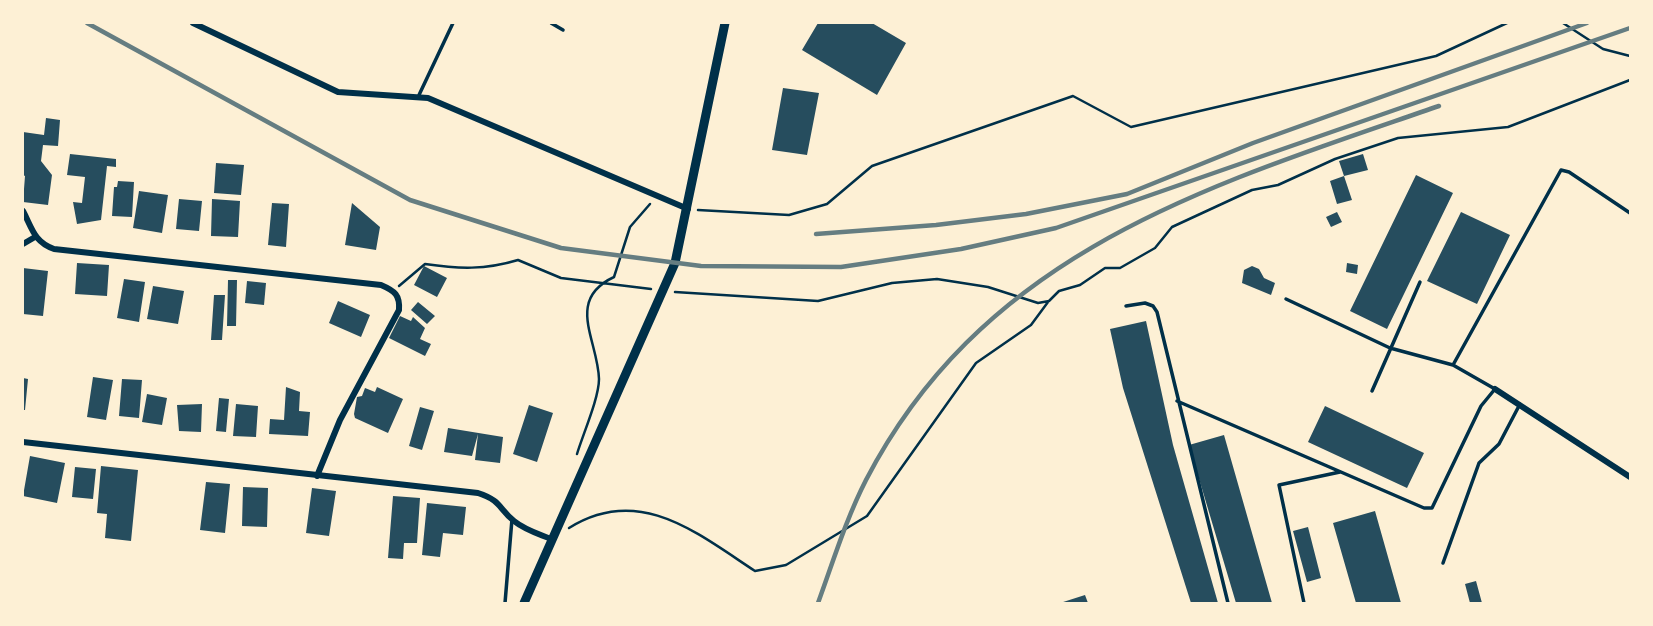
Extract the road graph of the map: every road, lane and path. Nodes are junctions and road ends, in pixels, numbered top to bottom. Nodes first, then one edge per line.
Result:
1 (193, 23) edge
2 (453, 23) edge
3 (551, 23) edge
4 (725, 23) edge
5 (1507, 23) edge
6 (1563, 23) edge
7 (563, 30) dead end
8 (1630, 55) edge
9 (1630, 80) edge
10 (419, 95) junction
11 (657, 197) junction
12 (688, 209) junction
13 (23, 211) edge
14 (1630, 213) edge
15 (35, 237) junction
16 (23, 244) edge
17 (1420, 282) dead end
18 (600, 283) junction
19 (394, 291) junction
20 (664, 291) junction
21 (1286, 299) dead end
22 (1049, 301) junction
23 (1126, 306) dead end
24 (1390, 348) junction
25 (1453, 365) junction
26 (1495, 388) junction
27 (1372, 391) dead end
28 (1177, 401) junction
29 (1520, 404) junction
30 (23, 442) edge
31 (575, 460) dead end
32 (1342, 472) junction
33 (317, 475) junction
34 (1630, 477) edge
35 (512, 519) junction
36 (551, 539) junction
37 (1443, 563) dead end
38 (505, 603) edge
39 (524, 603) edge
40 (1228, 603) edge
41 (1304, 603) edge

1 - 10 street
2 - 10 lane
3 - 7 lane
4 - 12 main road
5 - 12 path
6 - 8 path
9 - 22 path
10 - 11 street
11 - 12 street
11 - 18 path
12 - 20 main road
13 - 15 street
14 - 25 lane
15 - 16 street
15 - 19 street
17 - 24 lane
18 - 19 path
18 - 20 path
18 - 31 path
19 - 33 street
20 - 22 path
20 - 36 main road
21 - 24 lane
22 - 36 path
23 - 28 lane
24 - 25 lane
24 - 27 lane
25 - 26 lane
26 - 29 street
26 - 32 lane
28 - 32 lane
28 - 40 lane
29 - 34 street
29 - 37 lane
30 - 33 street
32 - 41 lane
33 - 35 street
35 - 36 street
35 - 38 lane
36 - 39 main road

